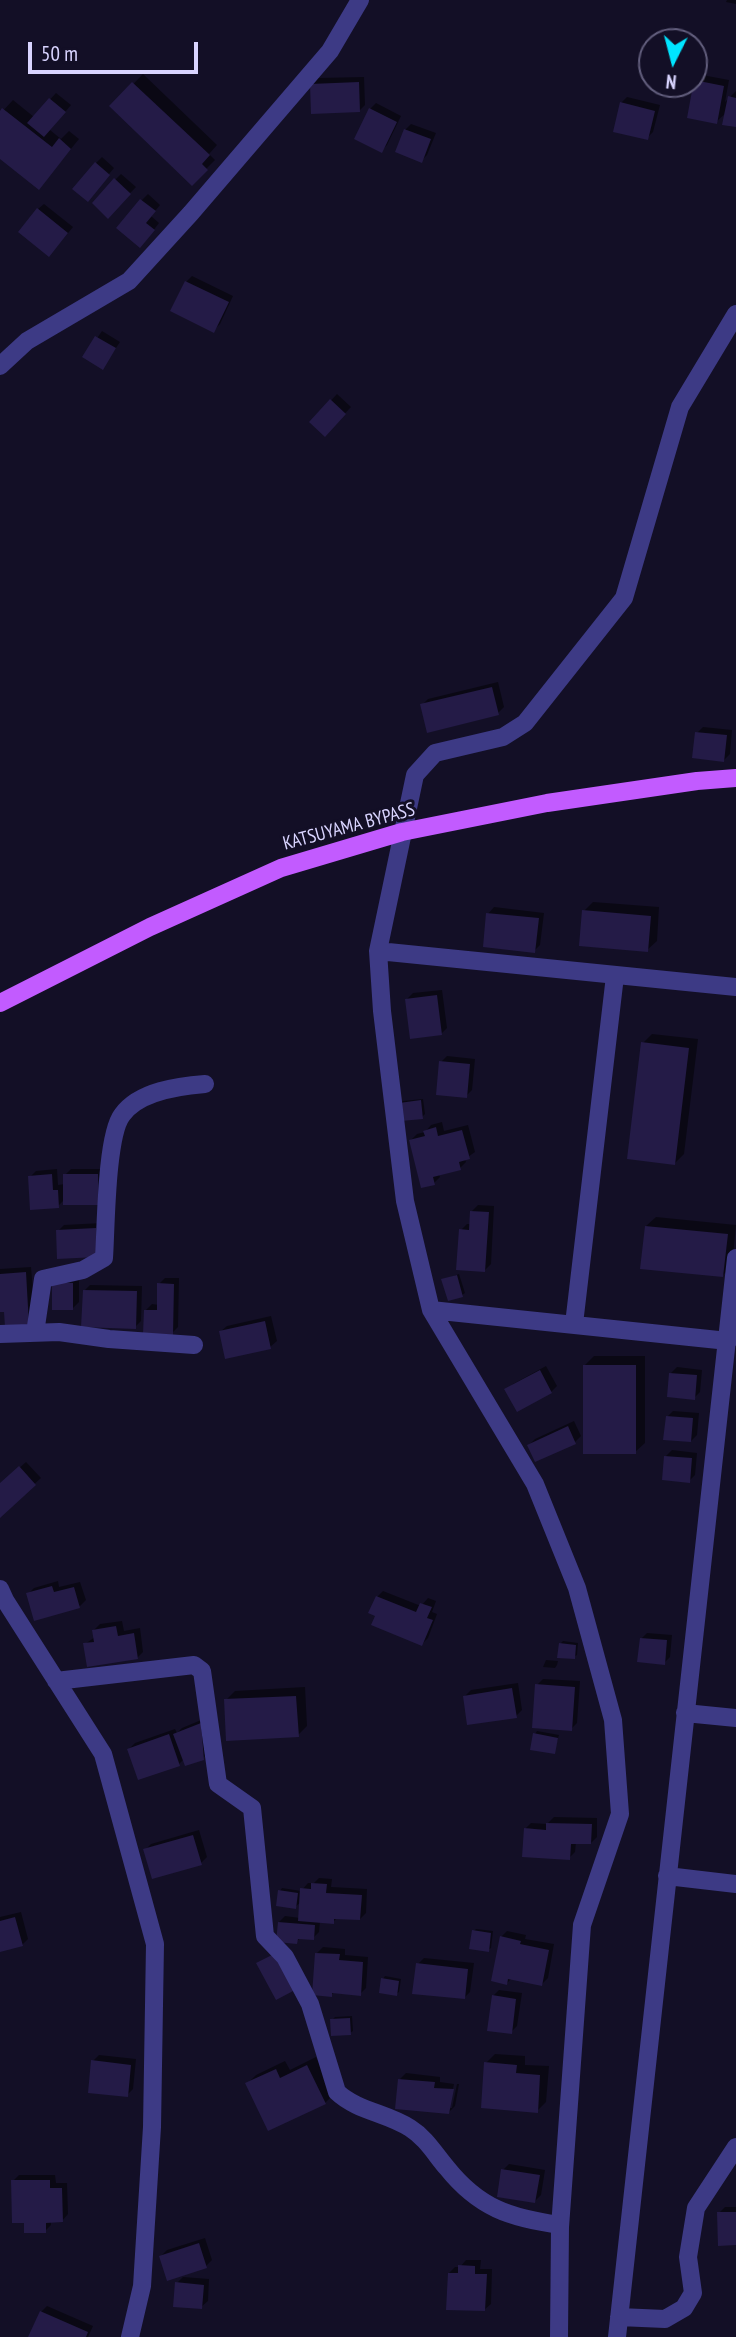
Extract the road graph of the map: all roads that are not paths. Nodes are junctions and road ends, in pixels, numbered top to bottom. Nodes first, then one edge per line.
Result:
1 (360, 0) edge
2 (736, 314) edge
3 (0, 366) edge
4 (736, 778) edge
5 (402, 832) junction
6 (377, 951) junction
7 (615, 976) junction
8 (736, 987) edge
9 (0, 1003) edge
10 (205, 1084) dead end
11 (736, 1258) edge
12 (431, 1310) junction
13 (574, 1324) junction
14 (35, 1333) junction
15 (0, 1334) edge
16 (728, 1341) junction
17 (194, 1345) dead end
18 (0, 1589) edge
19 (56, 1681) junction
20 (685, 1713) junction
21 (736, 1718) edge
22 (667, 1876) junction
23 (736, 1884) edge
24 (736, 2147) edge
25 (560, 2225) junction
26 (619, 2317) junction
27 (130, 2337) edge
28 (559, 2337) edge
29 (617, 2337) edge

1 - 3 street
2 - 5 street
4 - 5 main road, KATSUYAMA BYPASS
5 - 6 street
5 - 9 main road, KATSUYAMA BYPASS
6 - 7 street
6 - 12 street
7 - 8 street
7 - 13 street
10 - 14 street
11 - 16 street
12 - 13 street
12 - 25 street
13 - 16 street
14 - 15 street
14 - 17 street
16 - 20 street
18 - 19 street
19 - 25 street
19 - 27 street
20 - 21 street
20 - 22 street
22 - 23 street
22 - 26 street
24 - 26 street
25 - 28 street
26 - 29 street

